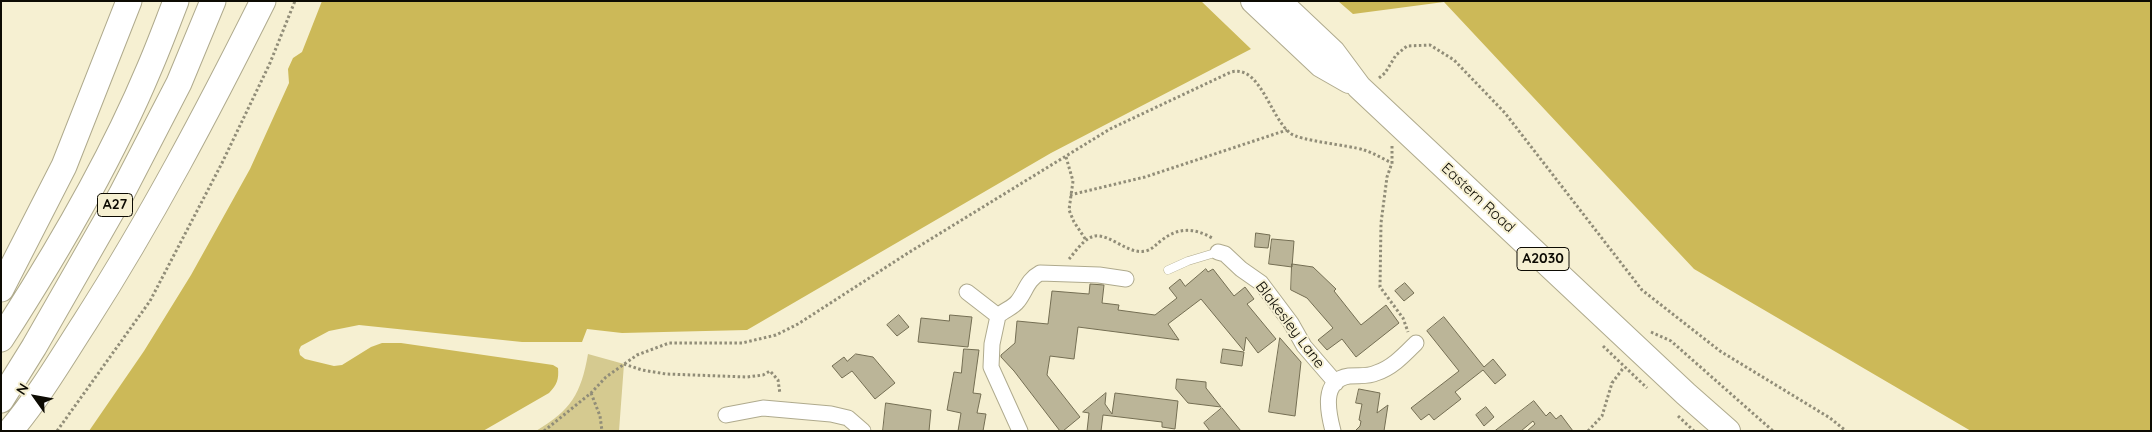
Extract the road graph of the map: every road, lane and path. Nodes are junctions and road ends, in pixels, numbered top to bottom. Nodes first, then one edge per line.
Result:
1 (129, 1) edge
2 (176, 1) edge
3 (213, 1) edge
4 (263, 1) edge
5 (295, 1) edge
6 (1253, 1) edge
7 (1279, 1) edge
8 (1368, 83) junction
9 (1385, 85) dead end
10 (1287, 130) junction
11 (1392, 145) dead end
12 (1066, 158) junction
13 (1392, 163) junction
14 (1070, 195) junction
15 (1086, 240) junction
16 (1218, 252) junction
17 (1168, 270) dead end
18 (1054, 273) junction
19 (1126, 279) dead end
20 (1, 289) edge
21 (967, 292) dead end
22 (998, 316) junction
23 (1643, 326) dead end
24 (1, 339) edge
25 (1416, 343) joint
26 (624, 364) junction
27 (1624, 367) dead end
28 (1336, 383) junction
29 (591, 393) junction
30 (1, 400) edge
31 (782, 410) junction
32 (726, 415) dead end
33 (10, 431) edge
34 (57, 431) edge
35 (544, 431) edge
36 (602, 431) edge
37 (863, 431) edge
38 (1020, 431) edge
39 (1333, 431) edge
40 (1588, 431) edge
41 (1728, 431) edge
42 (1773, 431) edge
43 (1846, 431) edge

1 - 20 highway
2 - 24 highway, A27
3 - 30 highway, A27
4 - 33 highway
5 - 34 path
6 - 8 main road, Eastern Road / A2030
7 - 8 main road, Eastern Road / A2030
8 - 9 path
8 - 41 main road, Eastern Road / A2030
8 - 43 path
10 - 12 path
10 - 13 path
10 - 14 path
11 - 13 path
12 - 14 path
12 - 26 path
13 - 25 path
14 - 15 path
15 - 16 path
15 - 18 path
16 - 17 lane
16 - 28 street, Blakesley Lane
18 - 19 street
18 - 22 street
21 - 22 street
22 - 38 street
23 - 42 path
25 - 28 street, Blakesley Lane
26 - 29 path
26 - 31 path
27 - 40 path
28 - 39 street, Blakesley Lane
29 - 35 path
29 - 36 path
31 - 32 street
31 - 37 street

